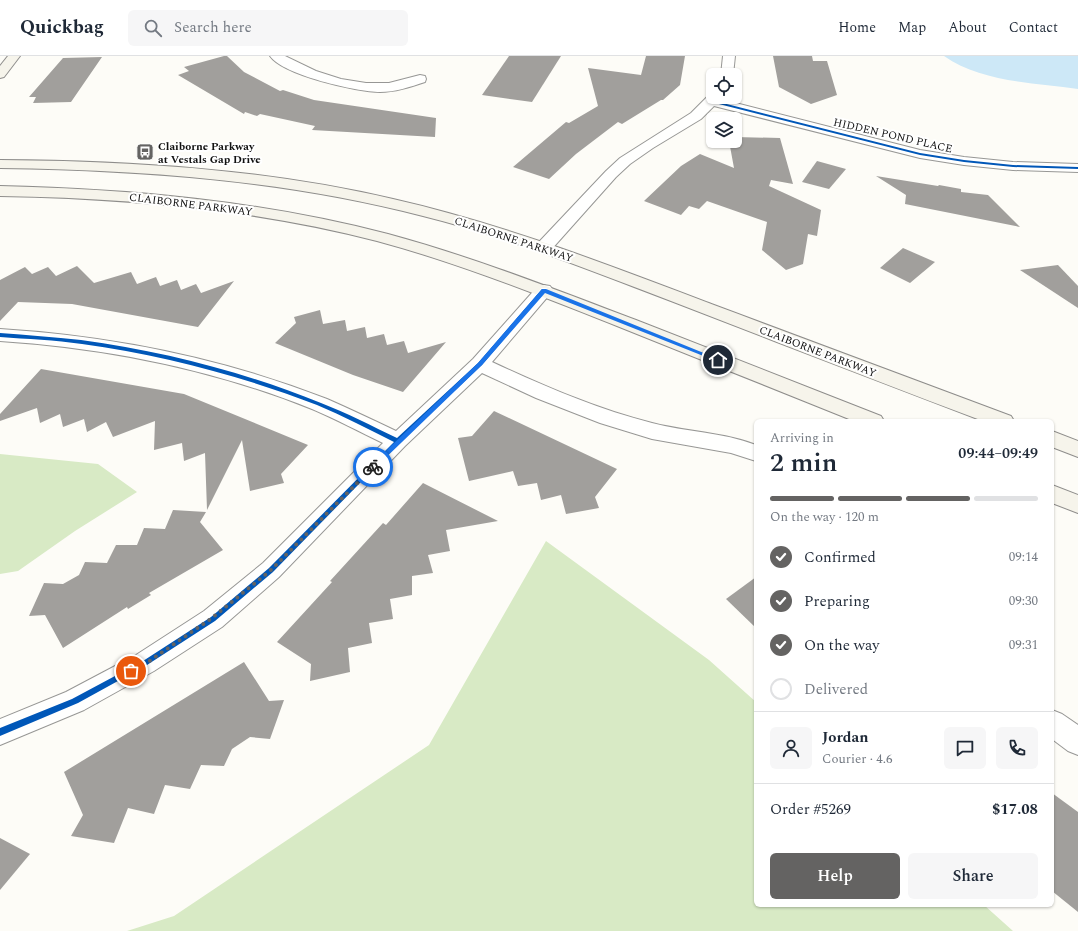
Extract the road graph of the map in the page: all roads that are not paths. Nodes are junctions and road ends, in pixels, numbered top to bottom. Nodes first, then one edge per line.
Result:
1 (14, 56) edge
2 (276, 56) edge
3 (729, 56) edge
4 (728, 68) edge
5 (0, 74) edge
6 (420, 79) dead end
7 (708, 104) edge
8 (732, 104) edge
9 (0, 164) edge
10 (1078, 168) edge
11 (0, 191) edge
12 (544, 247) junction
13 (544, 290) junction
14 (0, 335) edge
15 (480, 364) junction
16 (869, 419) edge
17 (999, 419) edge
18 (1054, 440) edge
19 (398, 441) junction
20 (1078, 449) edge
21 (754, 452) edge
22 (1054, 495) edge
23 (1078, 504) edge
24 (1054, 724) edge
25 (0, 732) edge
26 (1078, 741) edge

1 - 5 main road
2 - 6 street
3 - 4 street
7 - 12 street
8 - 10 street, HIDDEN POND PLACE
9 - 12 main road, CLAIBORNE PARKWAY
11 - 13 main road, CLAIBORNE PARKWAY
12 - 17 main road, CLAIBORNE PARKWAY
13 - 15 street
13 - 16 main road, CLAIBORNE PARKWAY
14 - 19 street
15 - 19 street
15 - 21 street
18 - 20 main road
19 - 25 street
22 - 23 main road
24 - 26 street

